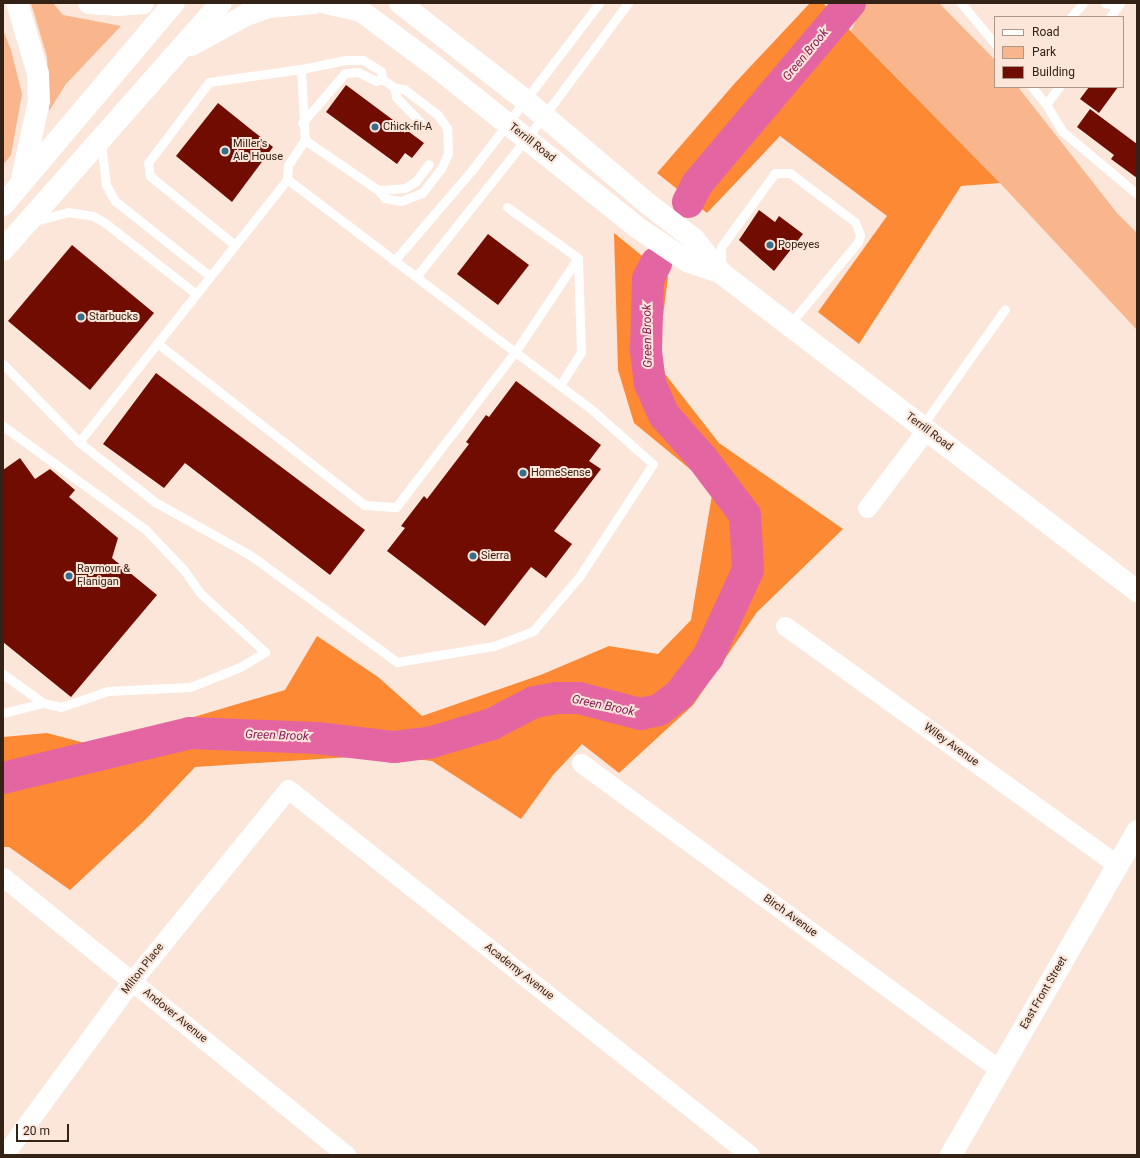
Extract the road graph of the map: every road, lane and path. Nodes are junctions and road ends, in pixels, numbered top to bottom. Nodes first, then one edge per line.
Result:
1 (17, 3) edge
2 (89, 3) edge
3 (143, 3) edge
4 (174, 3) edge
5 (220, 3) edge
6 (314, 3) edge
7 (326, 3) edge
8 (400, 3) edge
9 (599, 3) edge
10 (628, 3) edge
11 (960, 3) edge
12 (1083, 3) edge
13 (1105, 3) edge
14 (1119, 4) edge
15 (355, 7) edge
16 (1072, 16) edge
17 (1111, 16) edge
18 (994, 43) edge
19 (178, 52) junction
20 (301, 69) junction
21 (382, 78) junction
22 (394, 88) junction
23 (1033, 88) edge
24 (1057, 88) edge
25 (525, 100) junction
26 (1046, 104) junction
27 (544, 116) junction
28 (302, 123) junction
29 (420, 123) dead end
30 (507, 123) junction
31 (525, 138) junction
32 (101, 139) junction
33 (305, 140) junction
34 (429, 164) dead end
35 (287, 179) junction
36 (21, 185) junction
37 (378, 190) junction
38 (1137, 194) edge
39 (3, 205) edge
40 (507, 207) dead end
41 (26, 224) junction
42 (235, 245) junction
43 (3, 250) edge
44 (578, 258) junction
45 (394, 261) junction
46 (721, 273) junction
47 (210, 276) junction
48 (416, 277) junction
49 (196, 294) junction
50 (1005, 309) dead end
51 (789, 325) junction
52 (157, 343) junction
53 (515, 352) junction
54 (3, 364) edge
55 (560, 386) junction
56 (3, 426) edge
57 (924, 428) junction
58 (79, 442) junction
59 (867, 508) dead end
60 (1137, 591) edge
61 (785, 626) dead end
62 (3, 674) edge
63 (43, 702) junction
64 (3, 713) edge
65 (581, 763) dead end
66 (288, 788) joint
67 (1137, 831) edge
68 (1118, 865) junction
69 (3, 877) edge
70 (132, 981) junction
71 (1000, 1070) junction
72 (4, 1155) edge
73 (346, 1155) edge
74 (750, 1155) edge
75 (951, 1155) edge

1 - 36 main road
2 - 3 main road
4 - 36 main road
5 - 19 main road
6 - 19 main road
7 - 15 main road
8 - 25 main road, Terrill Road
9 - 25 lane
10 - 27 lane
11 - 18 lane
12 - 16 lane
13 - 14 lane
14 - 17 lane
15 - 30 main road, Terrill Road
19 - 32 main road
20 - 21 lane
20 - 28 lane
20 - 42 lane
21 - 22 lane
21 - 28 lane
22 - 29 lane
22 - 37 lane
23 - 26 lane
24 - 26 lane
25 - 27 main road, Terrill Road
25 - 30 lane
26 - 38 lane
27 - 31 lane
27 - 46 main road, Terrill Road
28 - 33 lane
30 - 31 main road, Terrill Road
30 - 45 lane
31 - 46 main road, Terrill Road
31 - 48 lane
32 - 41 main road
32 - 47 lane
33 - 35 lane
33 - 37 lane
34 - 37 lane
35 - 42 lane
35 - 45 lane
36 - 39 main road
40 - 44 lane
41 - 43 main road
41 - 49 lane
42 - 47 lane
44 - 53 lane
44 - 55 lane
45 - 48 lane
46 - 51 main road, Terrill Road
46 - 51 lane
47 - 49 lane
48 - 53 lane
49 - 52 lane
50 - 57 lane
51 - 57 main road, Terrill Road
52 - 53 lane
52 - 58 lane
53 - 55 lane
54 - 58 lane
55 - 58 lane
56 - 63 lane
57 - 59 street
57 - 60 main road, Terrill Road
61 - 68 street, Wiley Avenue
62 - 63 lane
63 - 64 lane
65 - 71 street, Birch Avenue
66 - 70 street, Milton Place
66 - 74 street, Academy Avenue
67 - 68 main road, East Front Street
68 - 71 main road, East Front Street
69 - 70 street, Andover Avenue
70 - 72 street, Milton Place
70 - 73 street, Andover Avenue
71 - 75 main road, East Front Street

